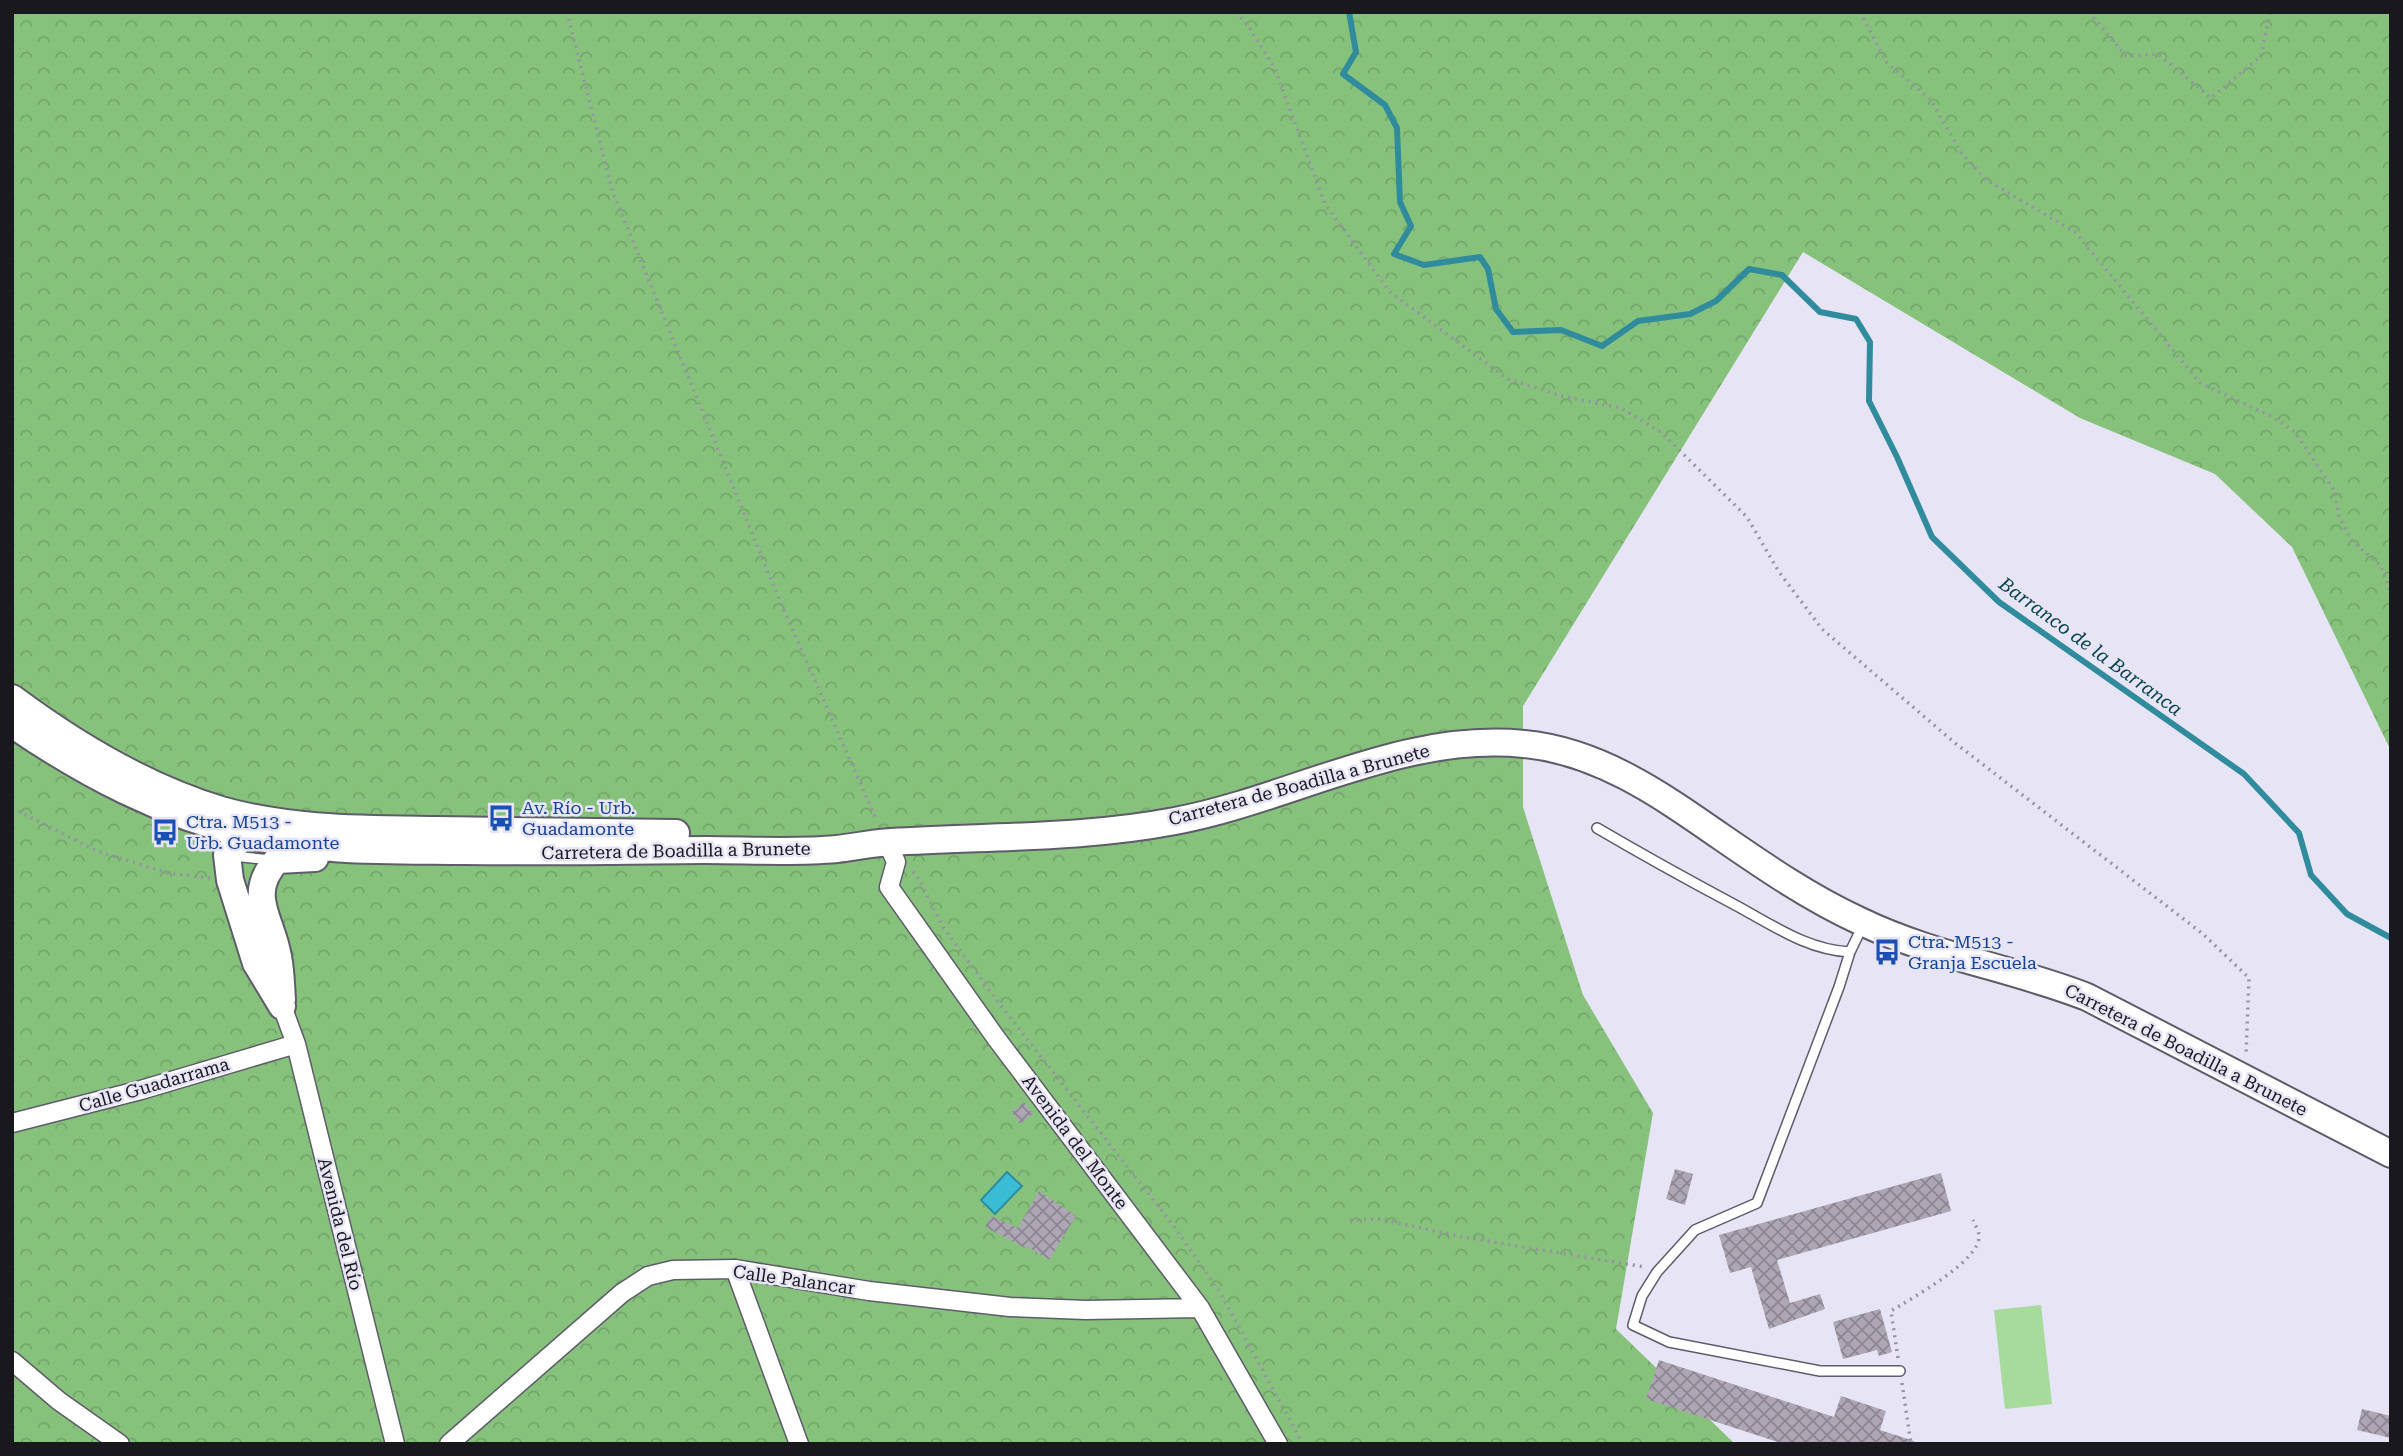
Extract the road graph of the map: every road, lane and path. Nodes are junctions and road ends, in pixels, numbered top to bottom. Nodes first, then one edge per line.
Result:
1 (567, 12) edge
2 (1236, 12) edge
3 (1860, 12) edge
4 (2089, 12) edge
5 (2270, 12) edge
6 (2391, 593) edge
7 (12, 698) edge
8 (12, 706) edge
9 (12, 724) edge
10 (12, 737) edge
11 (12, 808) edge
12 (1597, 828) dead end
13 (622, 832) junction
14 (526, 852) junction
15 (892, 852) junction
16 (258, 855) junction
17 (230, 876) junction
18 (1863, 923) junction
19 (1850, 952) junction
20 (282, 1006) junction
21 (296, 1044) junction
22 (2245, 1077) junction
23 (12, 1124) edge
24 (2391, 1154) edge
25 (1350, 1220) dead end
26 (1973, 1220) dead end
27 (735, 1269) junction
28 (1657, 1272) junction
29 (1200, 1308) junction
30 (12, 1361) edge
31 (1900, 1371) junction
32 (120, 1444) edge
33 (394, 1444) edge
34 (449, 1444) edge
35 (799, 1444) edge
36 (1278, 1444) edge
37 (1303, 1444) edge
38 (1911, 1444) edge

1 - 15 path
2 - 22 path
3 - 6 path
4 - 5 path
7 - 13 main road
8 - 16 main road
9 - 16 main road, Carretera de Boadilla a Brunete
10 - 17 main road
11 - 17 path
12 - 19 lane
13 - 15 main road
13 - 16 main road
14 - 15 main road, Carretera de Boadilla a Brunete
14 - 16 main road
14 - 16 main road, Carretera de Boadilla a Brunete
15 - 18 main road, Carretera de Boadilla a Brunete
15 - 29 street, Avenida del Monte
15 - 37 path
16 - 17 main road
16 - 17 main road
16 - 20 main road
17 - 20 main road
18 - 19 lane
18 - 22 main road, Carretera de Boadilla a Brunete
19 - 28 lane
20 - 21 street, Avenida del Río
21 - 23 street, Calle Guadarrama
21 - 33 street, Avenida del Río
22 - 24 main road, Carretera de Boadilla a Brunete
25 - 28 path
26 - 31 path
27 - 29 street, Calle Palancar
27 - 34 street, Calle Palancar
27 - 35 street
28 - 31 lane
29 - 36 street, Avenida del Monte
30 - 32 street
31 - 38 path

